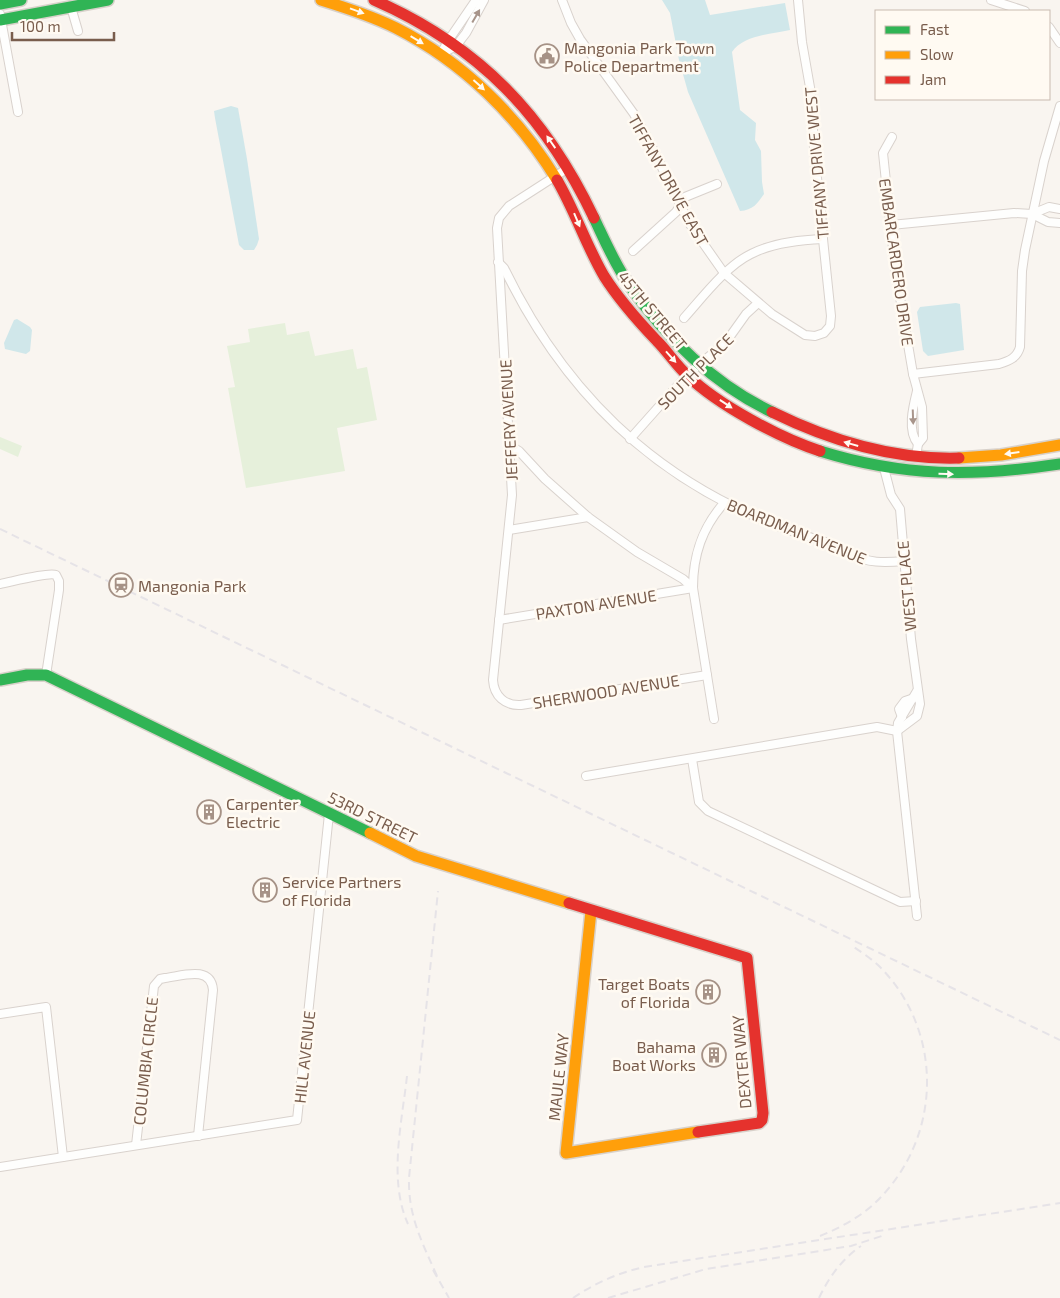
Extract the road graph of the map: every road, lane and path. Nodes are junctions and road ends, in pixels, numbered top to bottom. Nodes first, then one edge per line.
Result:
1 (21, 0) edge
2 (108, 0) edge
3 (321, 0) edge
4 (374, 0) edge
5 (476, 0) edge
6 (484, 0) edge
7 (562, 0) edge
8 (798, 0) edge
9 (991, 0) edge
10 (0, 4) edge
11 (72, 7) junction
12 (1022, 10) edge
13 (0, 18) edge
14 (1050, 29) edge
15 (78, 31) dead end
16 (452, 43) junction
17 (1060, 43) edge
18 (441, 54) junction
19 (1060, 106) edge
20 (18, 112) dead end
21 (892, 137) dead end
22 (568, 168) junction
23 (555, 177) junction
24 (717, 184) dead end
25 (680, 203) junction
26 (1060, 209) edge
27 (1032, 214) junction
28 (1060, 223) edge
29 (891, 225) junction
30 (823, 239) junction
31 (633, 251) dead end
32 (498, 262) junction
33 (724, 273) junction
34 (758, 303) junction
35 (684, 318) dead end
36 (830, 326) joint
37 (699, 364) junction
38 (914, 374) junction
39 (687, 375) junction
40 (630, 439) junction
41 (1060, 445) edge
42 (509, 446) junction
43 (916, 456) junction
44 (1060, 464) edge
45 (884, 468) junction
46 (897, 470) junction
47 (888, 485) junction
48 (724, 503) junction
49 (588, 517) junction
50 (509, 530) junction
51 (904, 561) junction
52 (0, 584) edge
53 (694, 588) junction
54 (499, 620) junction
55 (46, 675) junction
56 (707, 675) junction
57 (0, 680) edge
58 (916, 694) junction
59 (506, 703) joint
60 (714, 719) dead end
61 (897, 731) junction
62 (692, 759) junction
63 (586, 776) dead end
64 (329, 814) junction
65 (916, 901) junction
66 (591, 910) junction
67 (918, 916) dead end
68 (747, 958) joint
69 (0, 1014) edge
70 (198, 1136) junction
71 (660, 1139) joint
72 (136, 1145) junction
73 (63, 1157) junction
74 (0, 1167) edge

1 - 10 main road
2 - 11 main road
3 -> 18 main road, 45TH STREET
4 - 16 main road, 45TH STREET
5 - 16 street
16 -> 6 street
7 - 25 street, TIFFANY DRIVE EAST
8 - 30 street, TIFFANY DRIVE WEST
9 - 12 street
11 - 13 main road
11 - 15 street
13 - 20 street
14 - 17 street
16 - 18 street
22 -> 16 main road, 45TH STREET
18 -> 23 main road, 45TH STREET
19 - 27 street
21 - 29 street, EMBARCARDERO DRIVE
22 - 23 street, JEFFERY AVENUE
22 - 37 main road, 45TH STREET
23 - 32 street, JEFFERY AVENUE
23 -> 39 main road, 45TH STREET
24 - 25 street
25 - 31 street
25 - 33 street, TIFFANY DRIVE EAST
26 - 27 street
27 - 28 street
27 - 29 street
27 - 38 street
29 - 38 street, EMBARCARDERO DRIVE
30 - 33 street
30 - 36 street, TIFFANY DRIVE WEST
32 - 40 street, BOARDMAN AVENUE
32 - 42 street, JEFFERY AVENUE
33 - 34 street, TIFFANY DRIVE EAST
33 - 35 street
34 - 36 street, TIFFANY DRIVE EAST
34 - 37 street, SOUTH PLACE
37 - 39 street, SOUTH PLACE
43 -> 37 main road, 45TH STREET
38 - 43 street, EMBARCARDERO DRIVE
39 - 40 street, SOUTH PLACE
39 -> 45 main road, 45TH STREET
40 - 48 street, BOARDMAN AVENUE
41 -> 43 main road, 45TH STREET
42 - 49 street
42 - 50 street, JEFFERY AVENUE
43 - 46 main road
46 -> 44 main road, 45TH STREET
45 - 46 main road, 45TH STREET
45 - 47 street, WEST PLACE
46 - 47 street
47 - 51 street, WEST PLACE
48 - 51 street, BOARDMAN AVENUE
48 - 53 street
49 - 50 street
49 - 53 street
50 - 54 street, JEFFERY AVENUE
51 - 58 street, WEST PLACE
52 - 55 street
53 - 54 street, PAXTON AVENUE
53 - 56 street
54 - 59 street, JEFFERY AVENUE
55 - 57 main road, 53RD STREET
55 - 64 main road, 53RD STREET
56 - 59 street, SHERWOOD AVENUE
56 - 60 street
58 - 61 street
58 - 61 street, WEST PLACE
61 - 62 street
61 - 65 street
62 - 63 street
62 - 65 street
64 - 66 main road, 53RD STREET
64 - 70 street, HILL AVENUE
65 - 67 street
66 - 68 main road, 53RD STREET
66 - 71 main road, MAULE WAY
68 - 71 main road, DEXTER WAY
69 - 73 street
70 - 72 street, HILL AVENUE
70 - 72 street, COLUMBIA CIRCLE
72 - 73 street, HILL AVENUE
73 - 74 street, HILL AVENUE

